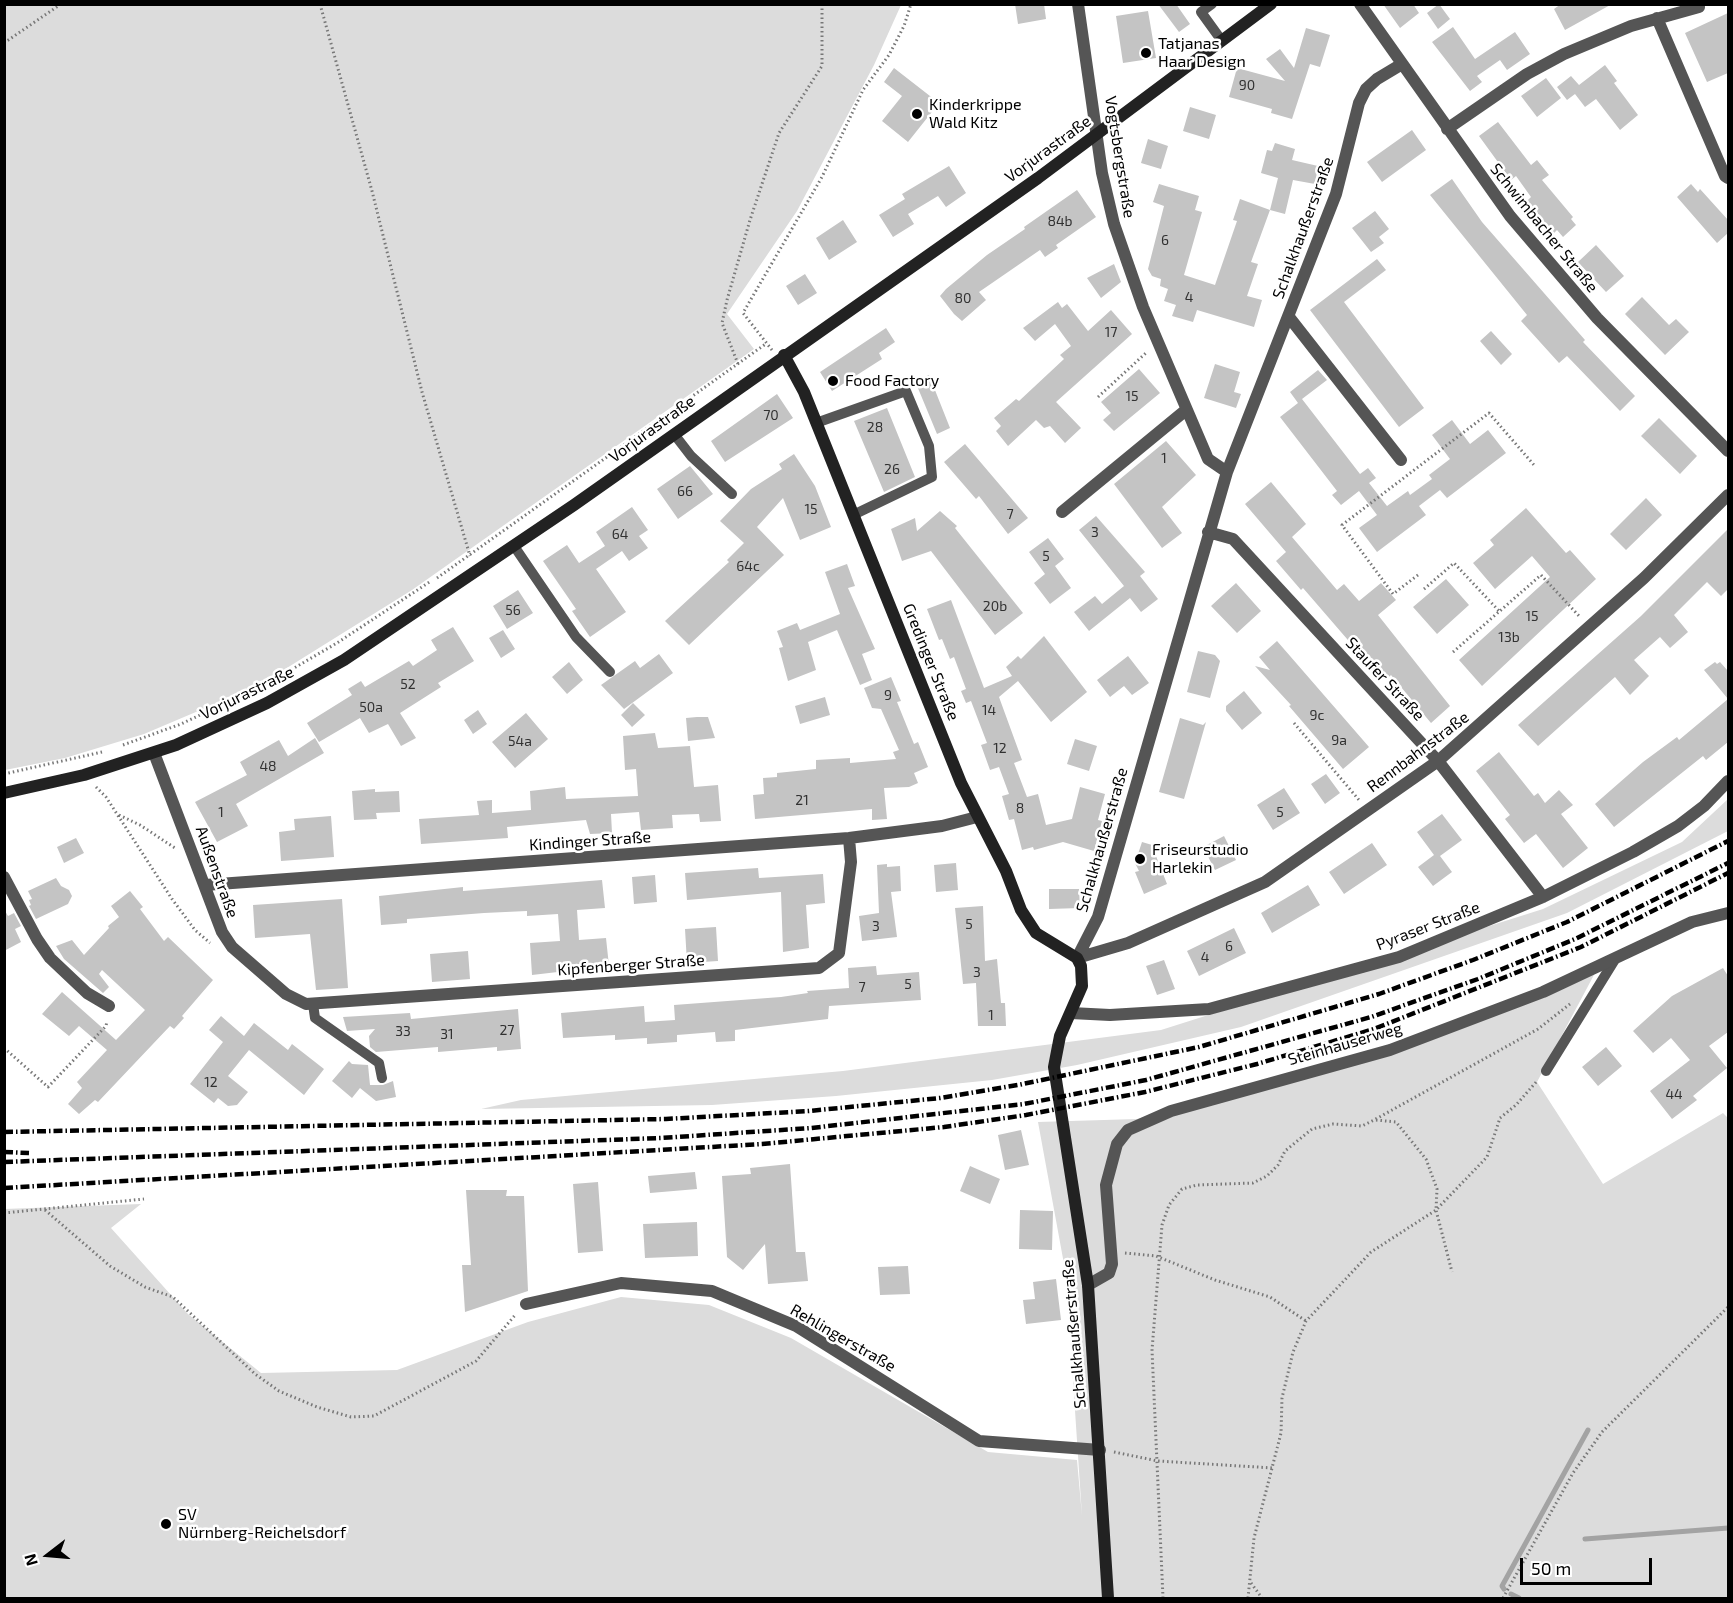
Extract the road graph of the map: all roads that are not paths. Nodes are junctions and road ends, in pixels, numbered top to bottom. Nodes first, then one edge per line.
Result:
1 (1078, 4) edge
2 (1212, 4) edge
3 (1271, 4) edge
4 (1360, 4) edge
5 (1699, 7) dead end
6 (1657, 18) junction
7 (1222, 41) junction
8 (1402, 64) junction
9 (1447, 129) junction
10 (1097, 134) junction
11 (1728, 178) edge
12 (1289, 317) junction
13 (781, 357) junction
14 (1186, 410) junction
15 (816, 423) junction
16 (674, 434) junction
17 (1728, 451) edge
18 (1401, 460) dead end
19 (1227, 472) junction
20 (732, 494) dead end
21 (1728, 495) edge
22 (1062, 512) dead end
23 (853, 515) junction
24 (1208, 532) junction
25 (514, 546) junction
26 (610, 672) dead end
27 (154, 753) junction
28 (1438, 761) junction
29 (1728, 781) edge
30 (4, 793) edge
31 (977, 818) junction
32 (849, 838) junction
33 (4, 877) edge
34 (205, 885) junction
35 (1543, 897) junction
36 (1728, 913) edge
37 (1077, 958) junction
38 (1614, 961) junction
39 (310, 1004) junction
40 (109, 1006) road end
41 (1071, 1013) junction
42 (1546, 1071) road end
43 (382, 1078) dead end
44 (1088, 1285) junction
45 (525, 1304) road end
46 (1100, 1450) junction
47 (1108, 1599) edge

1 - 10 street, Vogtsbergstraße
2 - 7 lane
3 - 7 main road, Vorjurastraße
4 - 8 street, Schwimbacher Straße
5 - 6 street
6 - 9 street
6 - 11 street
7 - 10 main road, Vorjurastraße
8 - 9 street, Schwimbacher Straße
8 - 12 street, Schalkhaußerstraße
9 - 17 street, Schwimbacher Straße
10 - 13 main road, Vorjurastraße
10 - 14 street, Vogtsbergstraße
12 - 18 street, Schalkhaußerstraße
12 - 19 street, Schalkhaußerstraße
13 - 15 main road, Gredinger Straße
13 - 16 main road, Vorjurastraße
14 - 19 street, Vogtsbergstraße
14 - 22 street
15 - 23 main road, Gredinger Straße
15 - 23 lane
16 - 20 lane
16 - 25 main road, Vorjurastraße
19 - 24 street, Schalkhaußerstraße
21 - 28 street, Rennbahnstraße
23 - 31 main road, Gredinger Straße
24 - 28 street, Staufer Straße
24 - 37 street, Schalkhaußerstraße
25 - 26 lane
25 - 27 main road, Vorjurastraße
27 - 30 main road, Vorjurastraße
27 - 34 street, Außenstraße
28 - 35 street, Staufer Straße
28 - 37 street, Rennbahnstraße
29 - 35 street, Pyraser Straße
31 - 32 street, Kindinger Straße
31 - 37 main road, Gredinger Straße
32 - 34 street, Kindinger Straße
32 - 39 street, Kipfenberger Straße
33 - 40 street
34 - 39 street, Außenstraße
35 - 41 street, Pyraser Straße
36 - 38 street, Steinhauserweg
37 - 41 main road, Schalkhaußerstraße
38 - 42 lane
38 - 44 street, Steinhauserweg
39 - 43 lane
41 - 44 main road, Schalkhaußerstraße
44 - 46 main road, Schalkhaußerstraße
45 - 46 street, Rehlingerstraße
46 - 47 main road, Schalkhaußerstraße

